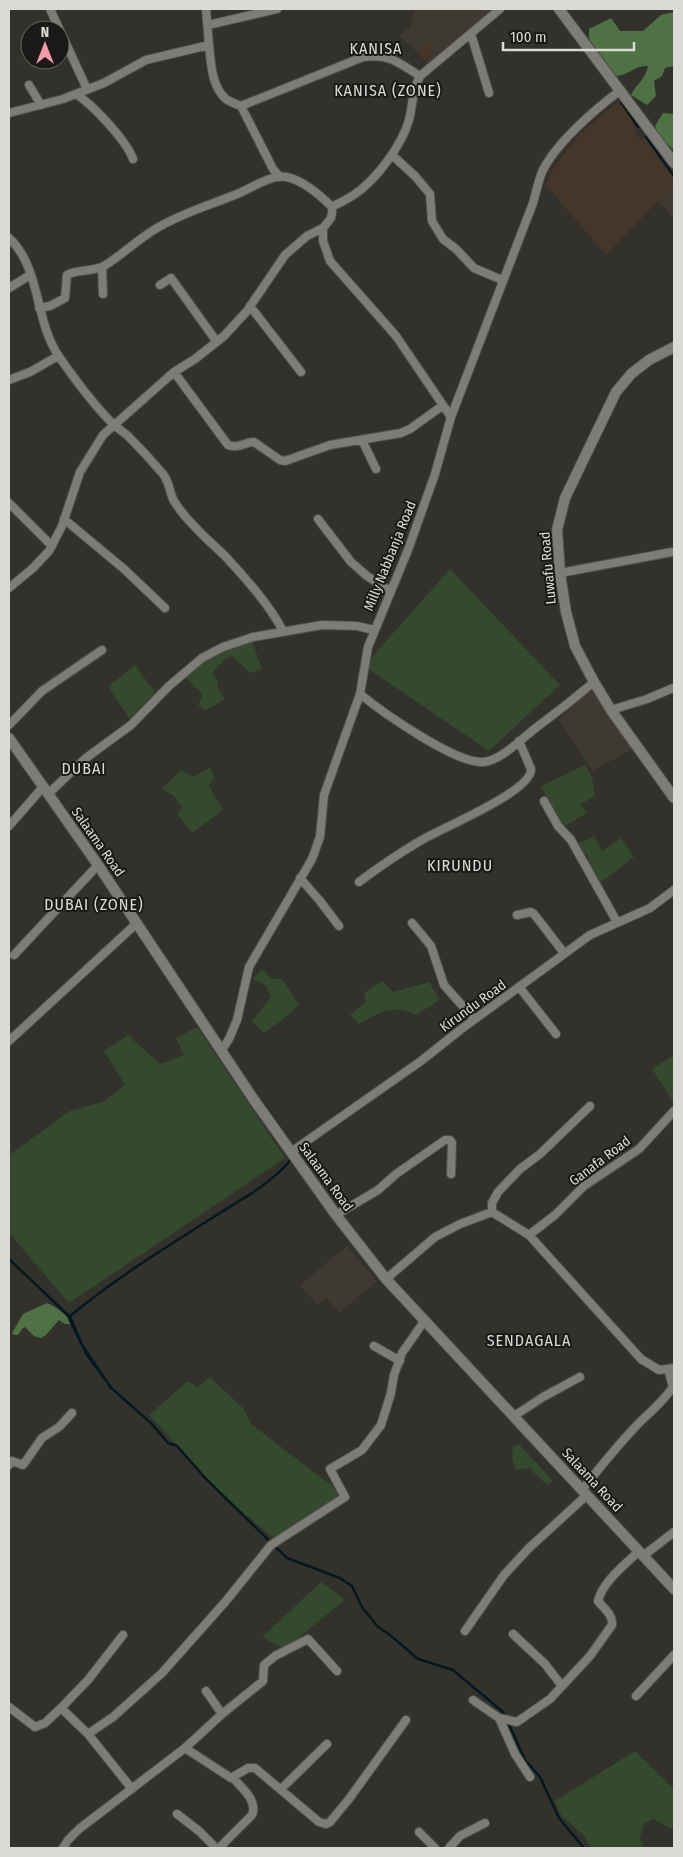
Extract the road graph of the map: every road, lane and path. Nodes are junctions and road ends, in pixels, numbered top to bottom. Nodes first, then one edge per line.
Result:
1 (50, 9) edge
2 (206, 9) edge
3 (276, 9) edge
4 (500, 9) edge
5 (559, 9) edge
6 (208, 25) junction
7 (471, 34) junction
8 (209, 45) junction
9 (420, 76) junction
10 (30, 85) dead end
11 (87, 89) junction
12 (620, 90) junction
13 (489, 93) dead end
14 (76, 94) junction
15 (41, 105) junction
16 (240, 106) junction
17 (9, 113) edge
18 (392, 155) junction
19 (134, 159) dead end
20 (674, 163) edge
21 (280, 177) junction
22 (332, 207) junction
23 (323, 228) junction
24 (9, 238) edge
25 (102, 267) junction
26 (30, 275) junction
27 (502, 280) junction
28 (160, 285) dead end
29 (9, 288) edge
30 (103, 294) dead end
31 (250, 306) junction
32 (39, 308) junction
33 (217, 342) junction
34 (674, 347) edge
35 (58, 356) junction
36 (174, 372) junction
37 (301, 372) dead end
38 (9, 380) edge
39 (442, 406) junction
40 (451, 417) junction
41 (113, 424) junction
42 (362, 440) junction
43 (376, 469) dead end
44 (9, 503) edge
45 (64, 519) junction
46 (318, 519) dead end
47 (52, 546) junction
48 (672, 552) dead end
49 (560, 573) junction
50 (9, 588) edge
51 (390, 591) junction
52 (165, 608) dead end
53 (374, 630) junction
54 (283, 631) junction
55 (102, 650) dead end
56 (594, 682) junction
57 (673, 688) edge
58 (360, 694) junction
59 (612, 710) junction
60 (9, 725) edge
61 (9, 738) edge
62 (519, 741) junction
63 (45, 790) junction
64 (674, 798) edge
65 (544, 801) dead end
66 (9, 826) edge
67 (98, 865) junction
68 (300, 878) junction
69 (359, 882) dead end
70 (674, 890) edge
71 (517, 915) dead end
72 (617, 922) junction
73 (137, 923) junction
74 (412, 923) dead end
75 (338, 926) dead end
76 (564, 953) junction
77 (14, 955) dead end
78 (520, 988) junction
79 (474, 1020) junction
80 (556, 1034) dead end
81 (9, 1041) edge
82 (221, 1051) junction
83 (590, 1106) dead end
84 (674, 1111) edge
85 (291, 1152) junction
86 (451, 1174) dead end
87 (492, 1212) junction
88 (336, 1215) junction
89 (529, 1235) junction
90 (386, 1278) junction
91 (425, 1320) junction
92 (374, 1346) dead end
93 (400, 1361) junction
94 (671, 1368) edge
95 (580, 1377) dead end
96 (674, 1388) edge
97 (72, 1412) dead end
98 (514, 1416) junction
99 (9, 1465) edge
100 (584, 1492) junction
101 (674, 1532) edge
102 (641, 1553) junction
103 (674, 1589) edge
104 (466, 1631) dead end
105 (122, 1634) dead end
106 (513, 1634) dead end
107 (674, 1656) edge
108 (337, 1671) dead end
109 (562, 1686) junction
110 (206, 1691) dead end
111 (636, 1696) dead end
112 (473, 1700) dead end
113 (9, 1707) edge
114 (61, 1708) junction
115 (222, 1714) junction
116 (500, 1718) junction
117 (406, 1720) dead end
118 (88, 1734) junction
119 (327, 1744) dead end
120 (185, 1748) junction
121 (530, 1776) dead end
122 (233, 1778) junction
123 (132, 1789) junction
124 (281, 1789) junction
125 (177, 1814) dead end
126 (485, 1823) dead end
127 (419, 1832) dead end
128 (62, 1848) edge
129 (218, 1848) edge
130 (434, 1848) edge
131 (449, 1848) edge

1 - 11 street
2 - 6 street
3 - 6 street
4 - 7 street
5 - 12 main road
6 - 8 street
7 - 9 street
7 - 13 street
8 - 11 street
8 - 16 street
9 - 16 street
9 - 18 street
10 - 15 street
11 - 14 street
12 - 20 main road
12 - 27 street, Milly Nabbanja Road
14 - 15 street
14 - 19 street
15 - 17 street
16 - 21 street
18 - 22 street
18 - 27 street
21 - 22 street
21 - 25 street
22 - 23 street
23 - 31 street
23 - 39 street
24 - 26 street
25 - 30 street
25 - 32 street
26 - 29 street
26 - 32 street
27 - 40 street, Milly Nabbanja Road
28 - 33 street
31 - 33 street
31 - 37 street
32 - 35 street
33 - 36 street
34 - 49 main road, Luwafu Road
35 - 38 street
35 - 41 street
36 - 41 street
36 - 42 street
39 - 40 street
39 - 42 street
40 - 51 street, Milly Nabbanja Road
41 - 45 street
41 - 54 street
42 - 43 street
44 - 47 street
45 - 47 street
45 - 52 street
46 - 51 street
47 - 50 street
48 - 49 street
49 - 56 main road, Luwafu Road
51 - 53 street, Milly Nabbanja Road
53 - 54 street
53 - 58 street, Milly Nabbanja Road
54 - 63 street
55 - 60 street
56 - 59 main road, Luwafu Road
56 - 62 street
57 - 59 street
58 - 62 street
58 - 68 street, Milly Nabbanja Road
59 - 64 main road, Luwafu Road
61 - 63 main road, Salaama Road
62 - 69 street
63 - 66 street
63 - 67 main road, Salaama Road
65 - 72 street
67 - 73 main road, Salaama Road
67 - 77 street
68 - 75 street
68 - 82 street, Milly Nabbanja Road
70 - 72 street, Kirundu Road
71 - 76 street
72 - 76 street, Kirundu Road
73 - 81 street
73 - 82 main road, Salaama Road
74 - 79 street
76 - 78 street, Kirundu Road
78 - 79 street, Kirundu Road
78 - 80 street
79 - 85 street, Kirundu Road
82 - 85 main road, Salaama Road
83 - 87 street
84 - 89 street, Ganafa Road
85 - 88 main road, Salaama Road
86 - 88 street
87 - 89 street
87 - 90 street
88 - 90 main road, Salaama Road
89 - 94 street
90 - 91 main road, Salaama Road
91 - 93 street
91 - 98 main road, Salaama Road
92 - 93 street
93 - 118 street
94 - 96 street
95 - 98 street
96 - 100 street
97 - 99 street
98 - 100 main road, Salaama Road
100 - 102 main road, Salaama Road
100 - 104 street
101 - 102 street
102 - 103 main road, Salaama Road
102 - 109 street
105 - 114 street
106 - 109 street
107 - 111 street
108 - 115 street
109 - 116 street
110 - 115 street
112 - 116 street
113 - 114 street
114 - 118 street
115 - 120 street
116 - 121 street
117 - 124 street
118 - 123 street
119 - 124 street
120 - 122 street
120 - 123 street
122 - 124 street
122 - 129 street
123 - 128 street
125 - 129 street
126 - 131 street
127 - 130 street

